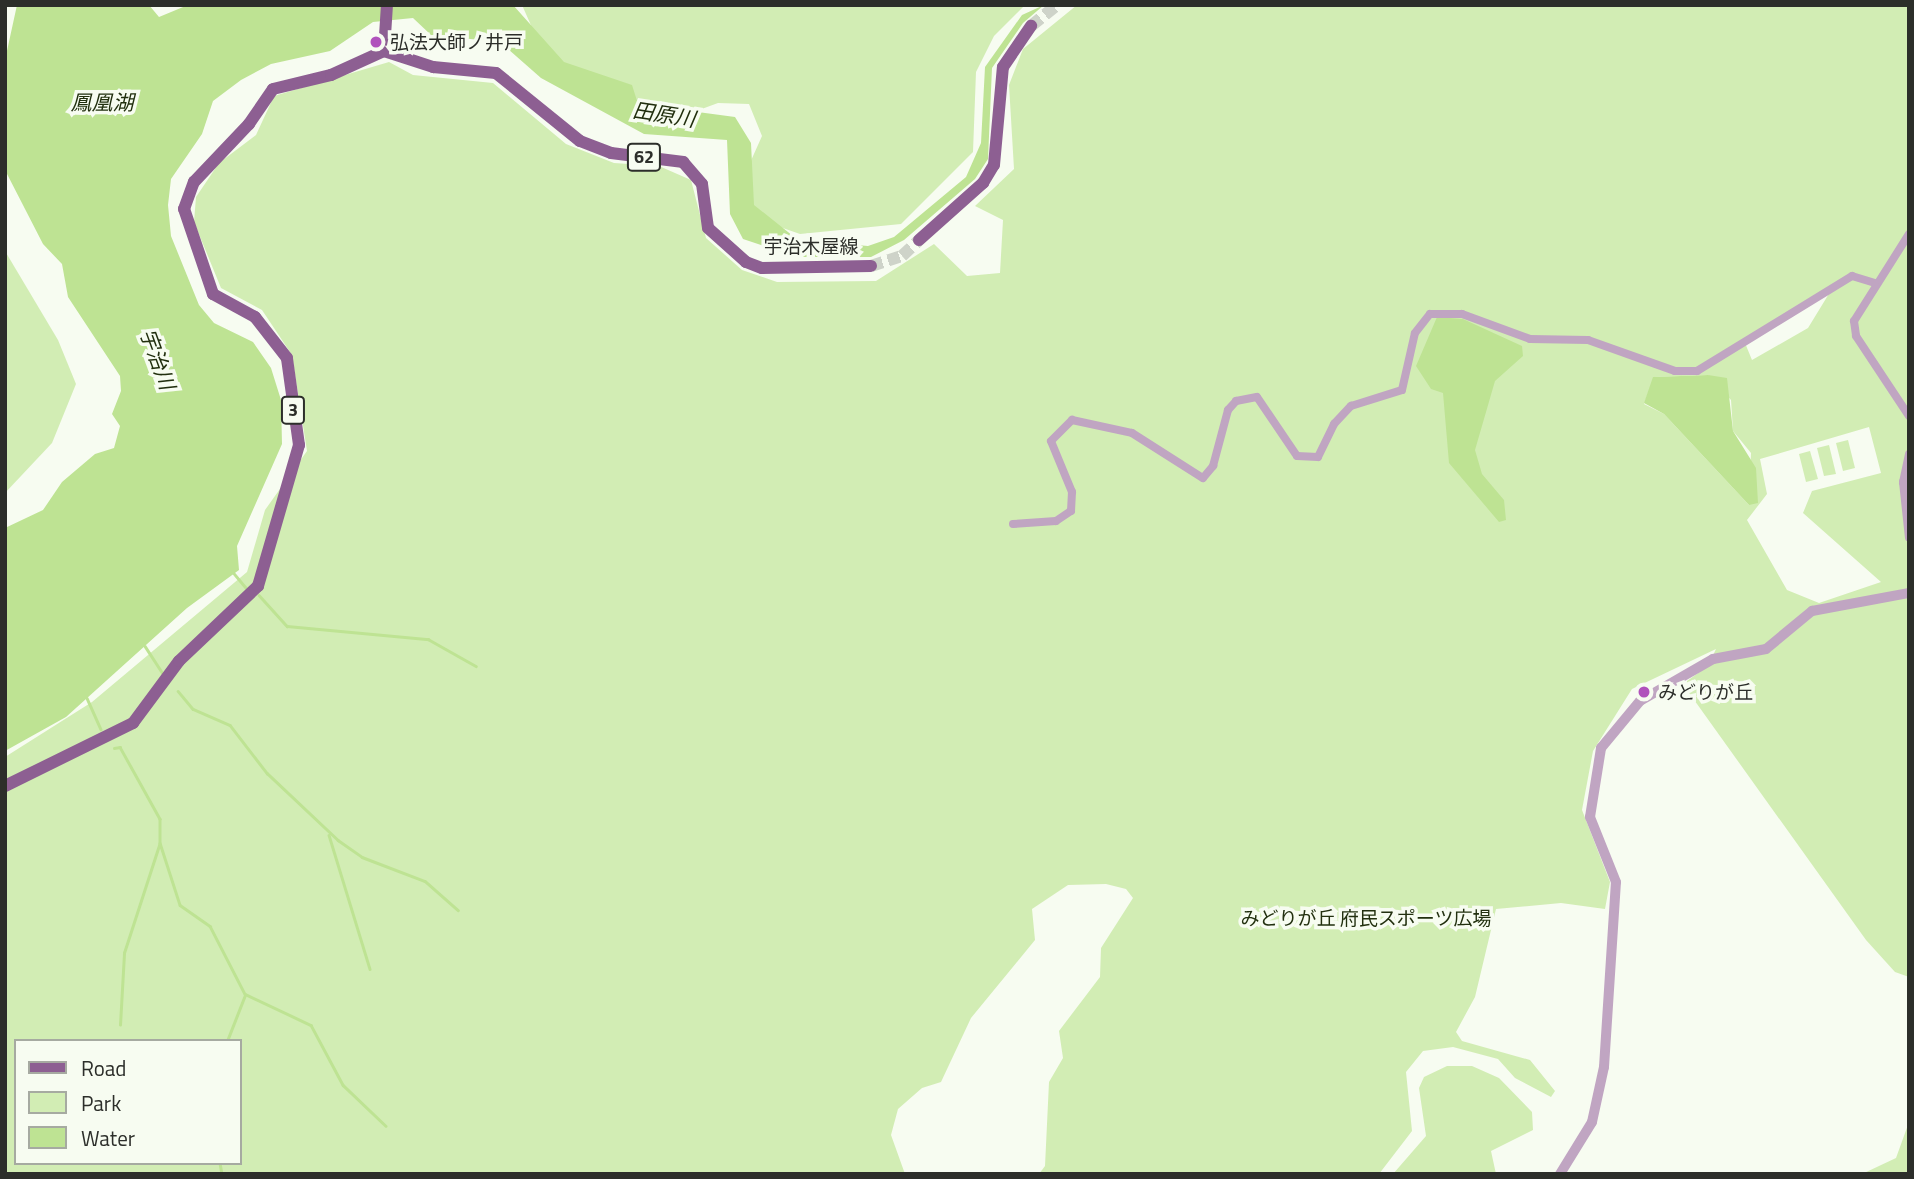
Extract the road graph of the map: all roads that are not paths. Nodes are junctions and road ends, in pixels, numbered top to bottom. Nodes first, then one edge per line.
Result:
1 (387, 5) edge
2 (1031, 26) tunnel mouth
3 (384, 46) junction
4 (1909, 234) edge
5 (919, 240) tunnel mouth
6 (871, 266) tunnel mouth
7 (1875, 283) junction
8 (1909, 416) edge
9 (1909, 454) edge
10 (1013, 524) dead end
11 (1909, 538) edge
12 (1909, 593) edge
13 (5, 786) edge
14 (1560, 1174) edge

1 - 3 main road
2 - 5 main road
3 - 6 main road, 宇治木屋線 / 62
3 - 13 main road, 3
4 - 7 street
7 - 8 street
7 - 10 street
9 - 11 street
12 - 14 street

